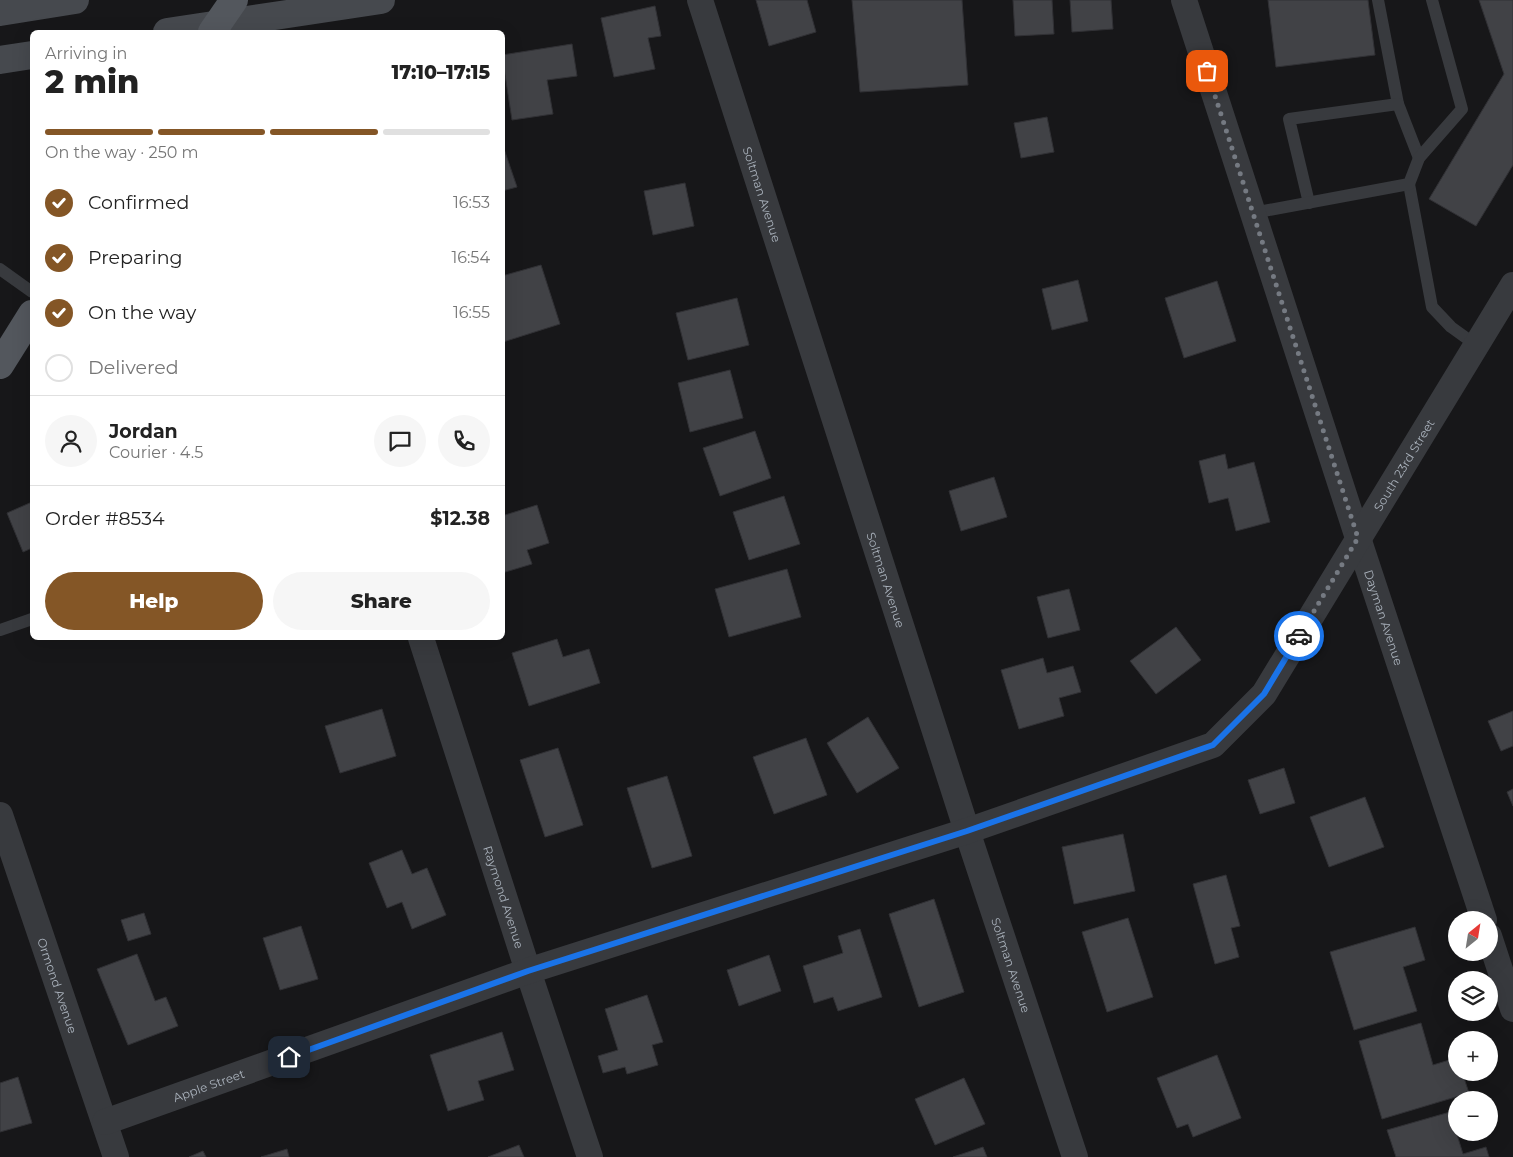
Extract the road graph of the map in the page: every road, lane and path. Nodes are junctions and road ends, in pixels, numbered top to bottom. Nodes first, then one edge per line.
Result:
1 (75, 0) edge
2 (234, 0) edge
3 (381, 0) edge
4 (700, 0) edge
5 (1184, 0) edge
6 (1378, 0) edge
7 (1432, 0) edge
8 (0, 12) edge
9 (215, 28) edge
10 (191, 30) edge
11 (30, 55) edge
12 (0, 60) edge
13 (1398, 104) junction
14 (1419, 158) junction
15 (1409, 184) junction
16 (1309, 203) junction
17 (1253, 213) junction
18 (0, 269) edge
19 (1513, 284) edge
20 (30, 291) edge
21 (30, 317) edge
22 (1476, 345) junction
23 (0, 365) edge
24 (1358, 538) junction
25 (30, 620) edge
26 (0, 630) edge
27 (422, 640) edge
28 (0, 814) edge
29 (967, 831) junction
30 (1481, 911) edge
31 (1497, 961) edge
32 (528, 971) junction
33 (1513, 1009) edge
34 (105, 1122) junction
35 (116, 1157) edge
36 (590, 1157) edge
37 (1075, 1157) edge

1 - 8 main road
2 - 9 main road
3 - 9 main road
4 - 29 street, Soltman Avenue
5 - 17 street, Dayman Avenue
6 - 13 lane
7 - 14 lane
9 - 10 main road
11 - 12 main road
13 - 14 lane
13 - 16 lane
14 - 15 lane
15 - 16 lane
15 - 22 lane
16 - 17 lane
17 - 24 street, Dayman Avenue
18 - 20 lane
19 - 22 street, South 23rd Street
21 - 23 main road
22 - 24 street, South 23rd Street
24 - 29 street, South 23rd Street
24 - 30 street, Dayman Avenue
25 - 26 lane
27 - 32 street, Raymond Avenue
28 - 34 street, Ormond Avenue
29 - 32 street, Apple Street
29 - 37 street, Soltman Avenue
31 - 33 street
32 - 34 street, Apple Street
32 - 36 street, Raymond Avenue
34 - 35 street, Ormond Avenue

